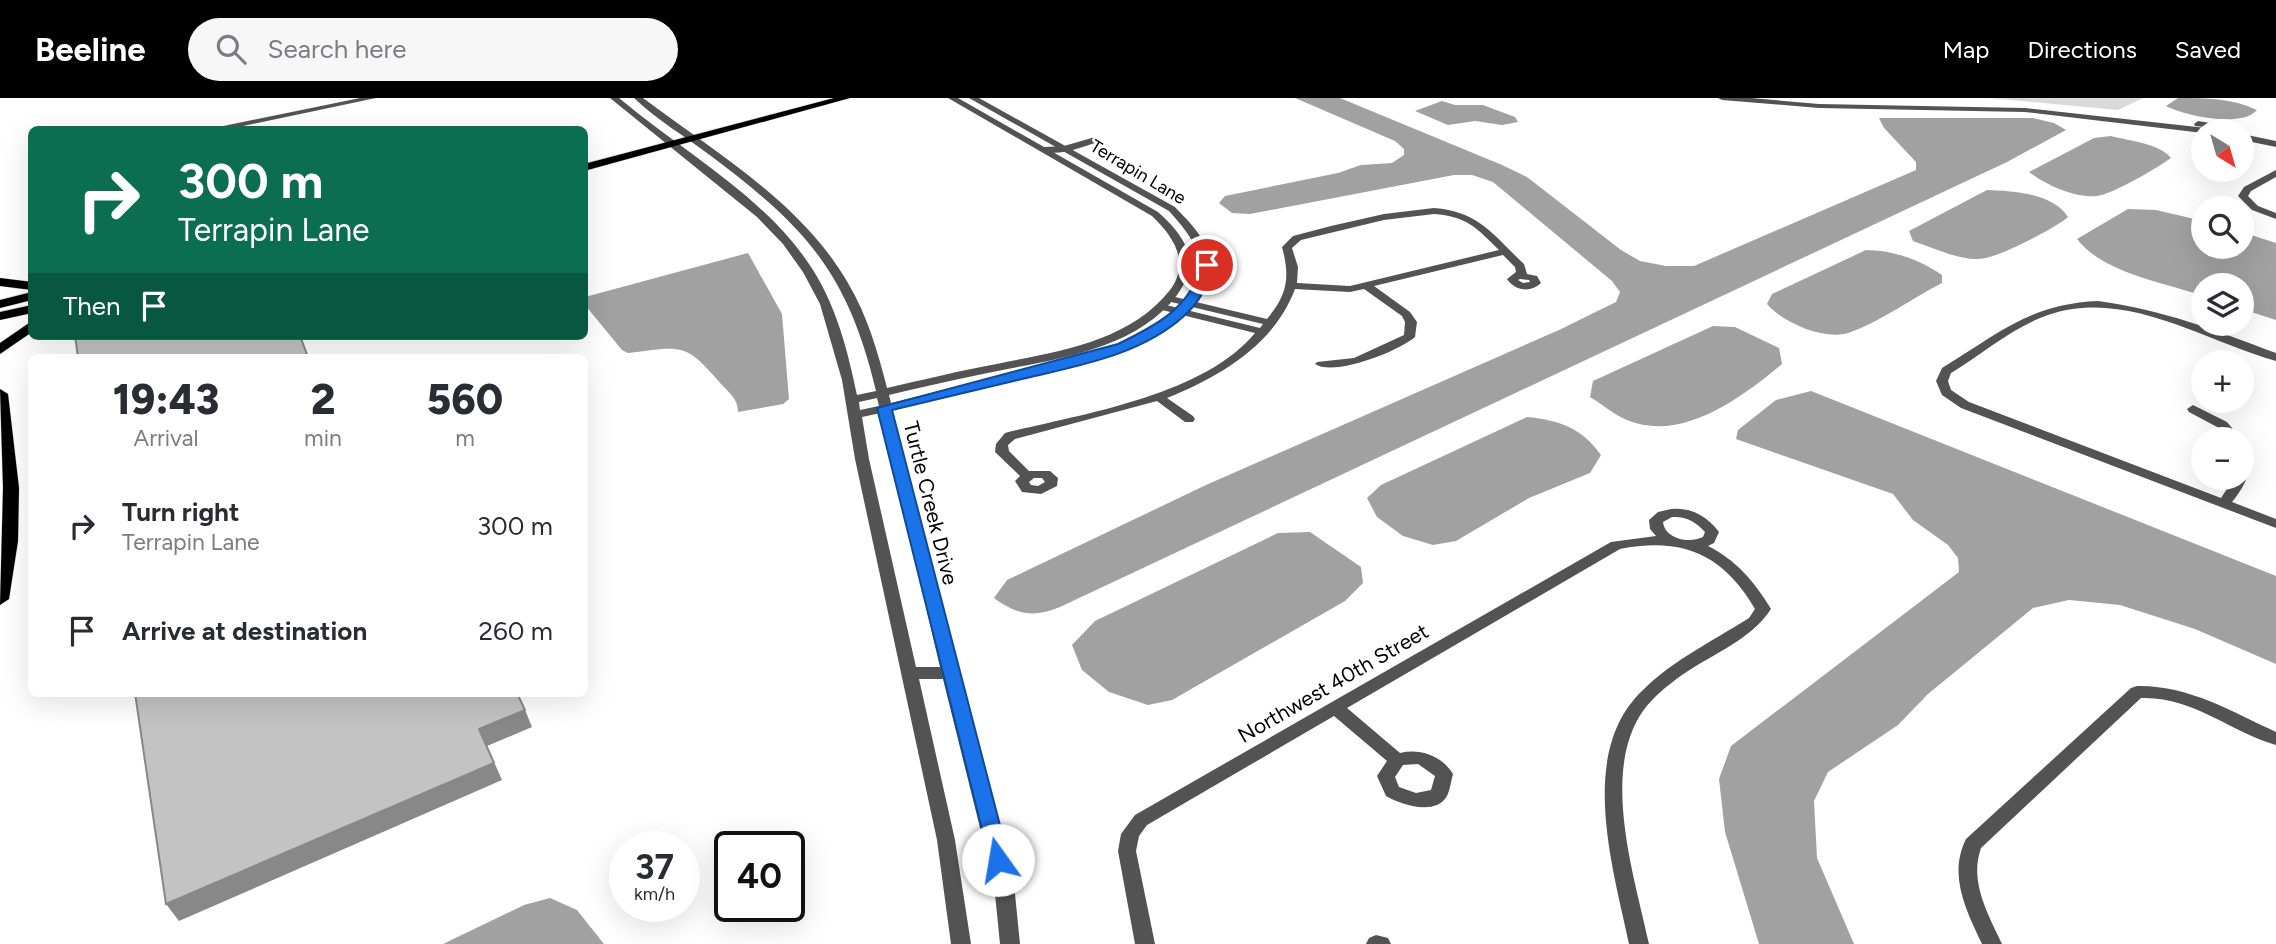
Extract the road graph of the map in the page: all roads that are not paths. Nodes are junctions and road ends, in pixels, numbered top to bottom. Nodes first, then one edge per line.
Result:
1 (372, 98) edge
2 (614, 98) edge
3 (638, 98) edge
4 (808, 98) edge
5 (845, 98) edge
6 (952, 98) edge
7 (973, 98) edge
8 (1722, 98) edge
9 (1797, 98) edge
10 (2191, 125) edge
11 (228, 126) edge
12 (2191, 129) edge
13 (681, 131) junction
14 (2254, 134) edge
15 (1092, 138) dead end
16 (2276, 138) edge
17 (691, 139) junction
18 (2254, 139) edge
19 (666, 141) junction
20 (2276, 144) edge
21 (1061, 147) junction
22 (1045, 150) junction
23 (588, 156) edge
24 (588, 167) edge
25 (2276, 173) edge
26 (2276, 216) edge
27 (797, 223) junction
28 (775, 230) junction
29 (1505, 252) junction
30 (1522, 275) dead end
31 (0, 282) edge
32 (28, 286) edge
33 (1291, 286) junction
34 (1367, 286) junction
35 (821, 295) junction
36 (28, 297) edge
37 (852, 298) junction
38 (1171, 299) junction
39 (0, 304) edge
40 (1161, 307) junction
41 (1185, 308) junction
42 (28, 310) edge
43 (0, 317) edge
44 (28, 328) edge
45 (1267, 328) junction
46 (1080, 348) junction
47 (0, 350) edge
48 (2276, 357) edge
49 (1321, 364) dead end
50 (1025, 374) junction
51 (880, 393) junction
52 (0, 394) edge
53 (1157, 396) junction
54 (853, 400) junction
55 (884, 408) junction
56 (2200, 413) edge
57 (855, 415) junction
58 (1189, 419) dead end
59 (2225, 427) edge
60 (1027, 475) dead end
61 (2236, 490) edge
62 (2224, 504) junction
63 (2276, 524) edge
64 (1666, 538) junction
65 (1698, 545) junction
66 (0, 599) edge
67 (950, 673) junction
68 (908, 674) junction
69 (1336, 708) junction
70 (2276, 739) edge
71 (1397, 760) dead end
72 (961, 944) edge
73 (1010, 944) edge
74 (1144, 944) edge
75 (1639, 944) edge
76 (1992, 944) edge

1 - 11 street
2 - 19 street
3 - 13 street, Turtle Creek Drive
4 - 13 main road
5 - 17 main road
6 - 22 street, Terrapin Lane
7 - 21 street, Terrapin Lane
8 - 12 street
9 - 10 street
13 - 17 street, Turtle Creek Drive
13 - 19 main road
14 - 16 street
15 - 21 street
17 - 19 main road
17 - 27 street, Turtle Creek Drive
18 - 20 street
19 - 23 main road
19 - 24 main road
19 - 28 street
21 - 22 street
21 - 41 street, Terrapin Lane
22 - 38 street, Terrapin Lane
25 - 26 street
27 - 28 street
27 - 37 street, Turtle Creek Drive
28 - 35 street
29 - 30 street
29 - 33 street
29 - 34 street
31 - 32 main road
33 - 34 street
33 - 45 street
34 - 49 street
35 - 37 street
35 - 54 street
36 - 39 main road
37 - 51 street, Turtle Creek Drive
38 - 40 street, Terrapin Lane
38 - 41 street
40 - 41 street
40 - 46 street, Terrapin Lane
41 - 45 street
41 - 50 street, Terrapin Lane
42 - 43 main road
44 - 47 main road
45 - 53 street
46 - 50 street
46 - 51 street, Terrapin Lane
48 - 62 street
50 - 55 street, Terrapin Lane
51 - 54 street, Terrapin Lane
51 - 55 street, Turtle Creek Drive
52 - 66 main road
53 - 58 street
53 - 60 street
54 - 57 street
55 - 57 street, Terrapin Lane
55 - 67 street, Turtle Creek Drive
56 - 59 street
57 - 68 street
61 - 62 street
62 - 63 street
64 - 65 street
64 - 65 street
64 - 69 street, Northwest 40th Street
65 - 75 street
67 - 68 street
67 - 73 street, Turtle Creek Drive
68 - 72 street
69 - 71 street
69 - 74 street, Northwest 40th Street
70 - 76 street

